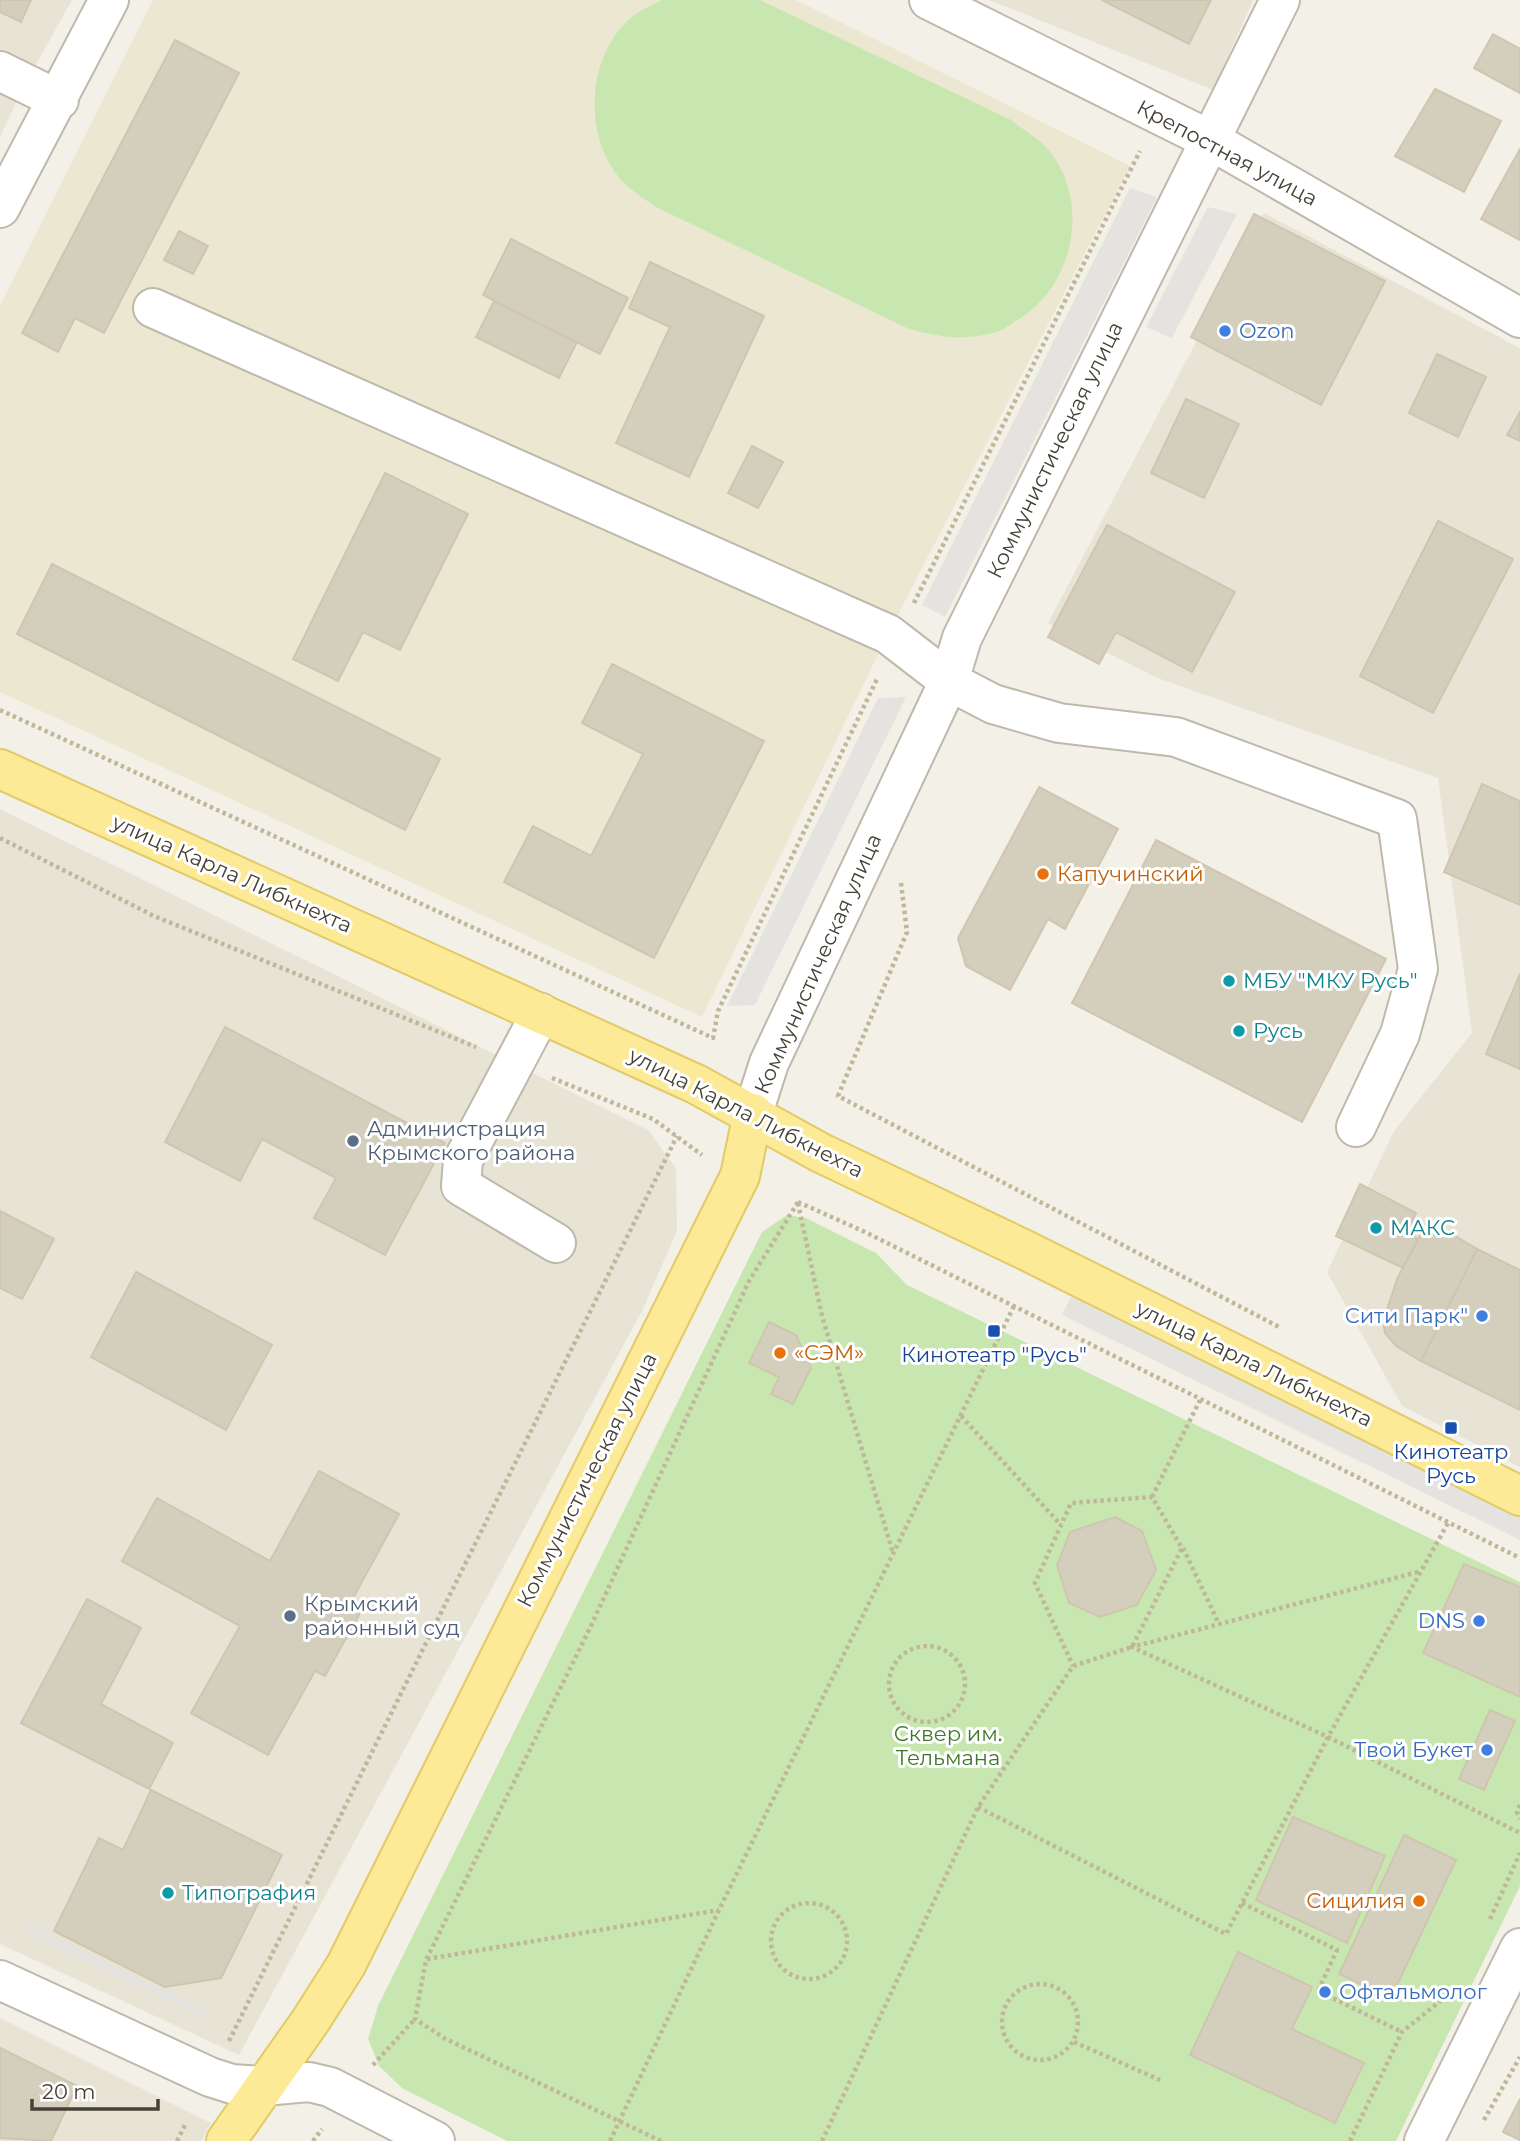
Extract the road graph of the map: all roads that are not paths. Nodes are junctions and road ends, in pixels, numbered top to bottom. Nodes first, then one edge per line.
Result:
1 (109, 0) edge
2 (929, 0) edge
3 (1280, 0) edge
4 (0, 71) edge
5 (58, 100) junction
6 (1210, 140) junction
7 (0, 208) edge
8 (153, 308) dead end
9 (1520, 318) edge
10 (949, 681) junction
11 (0, 769) edge
12 (541, 1013) junction
13 (753, 1113) junction
14 (1356, 1127) dead end
15 (556, 1243) dead end
16 (1520, 1496) edge
17 (1520, 1948) edge
18 (0, 1980) edge
19 (264, 2086) junction
20 (226, 2141) edge
21 (435, 2141) edge
22 (1424, 2141) edge

1 - 5 street
2 - 6 street, Крепостная улица
3 - 6 street, Коммунистическая улица
4 - 5 street
5 - 7 street
6 - 9 street, Крепостная улица
6 - 10 street, Коммунистическая улица
8 - 10 street
10 - 13 street, Коммунистическая улица
10 - 14 street
11 - 12 main road, улица Карла Либкнехта
12 - 13 main road, улица Карла Либкнехта
12 - 15 street
13 - 16 main road, улица Карла Либкнехта
13 - 19 main road, Коммунистическая улица
17 - 22 street
18 - 19 street
19 - 20 main road, Коммунистическая улица
19 - 21 street

